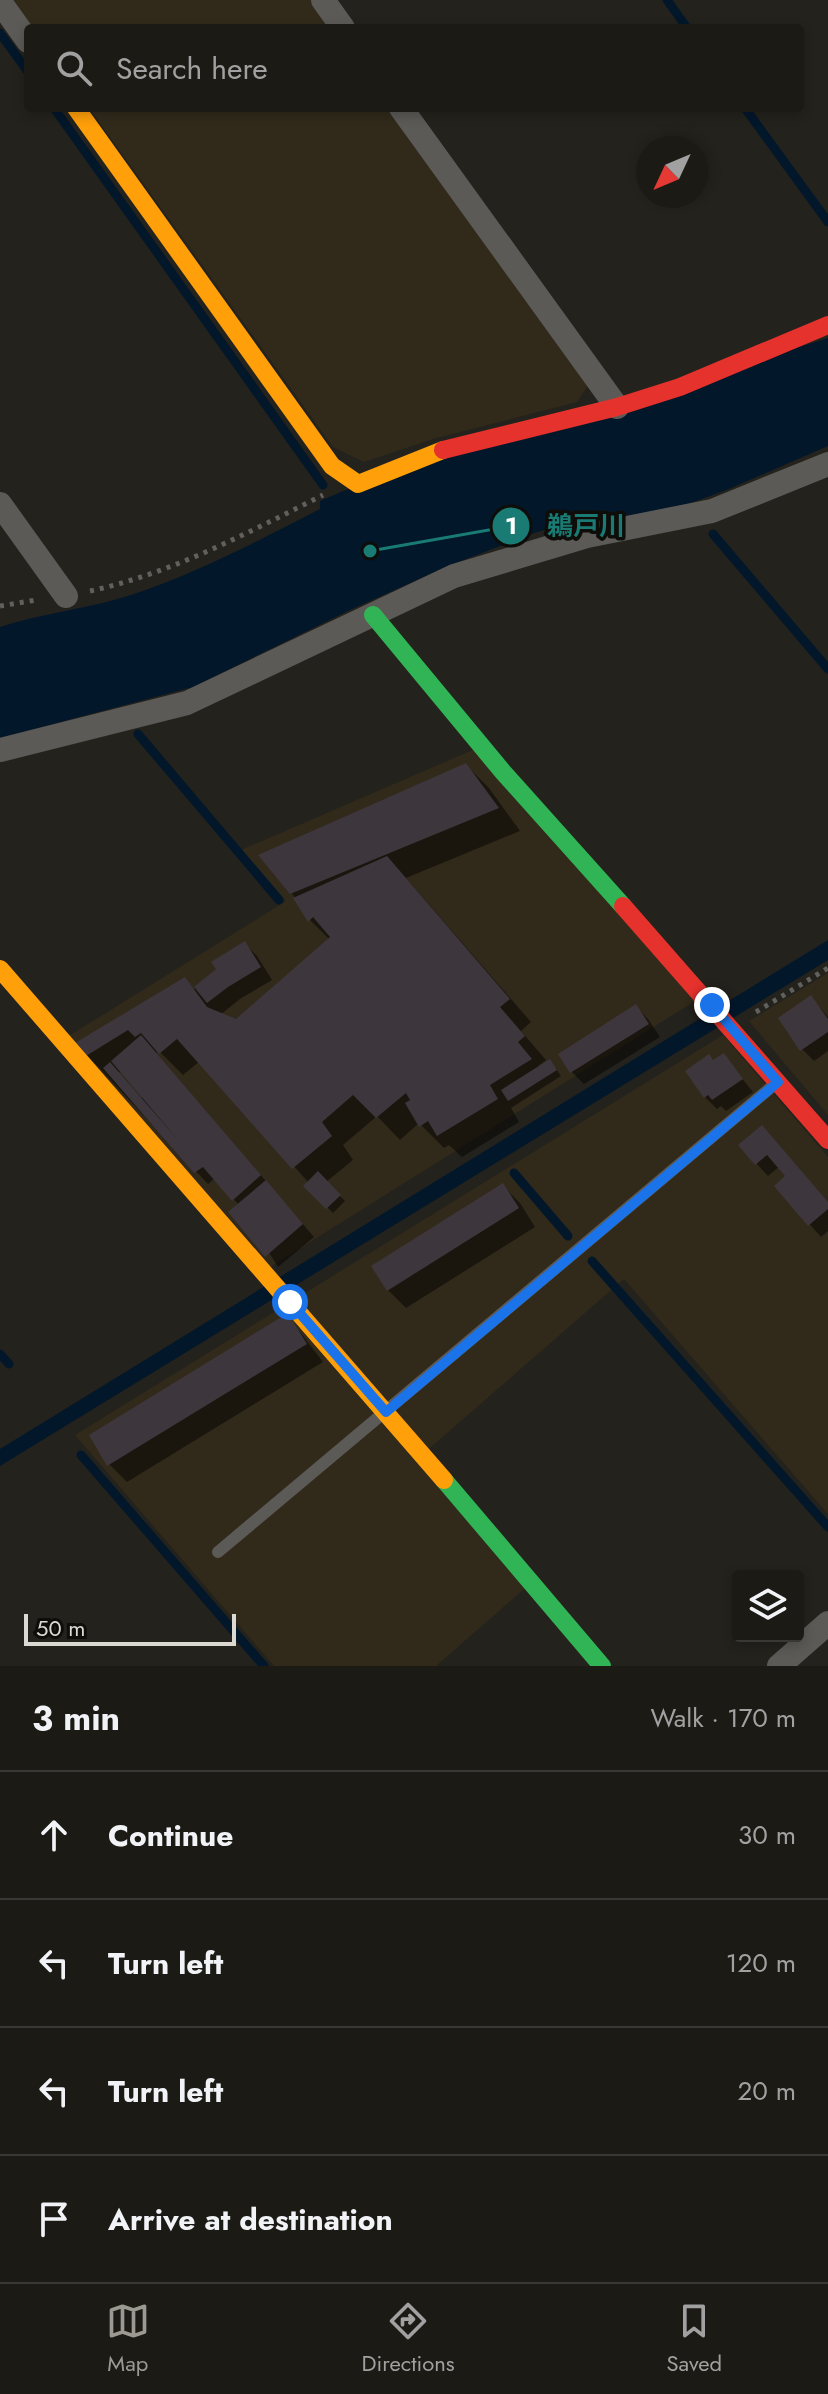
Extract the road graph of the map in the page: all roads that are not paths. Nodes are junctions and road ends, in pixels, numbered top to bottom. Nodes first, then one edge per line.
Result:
1 (323, 0) edge
2 (0, 2) edge
3 (340, 24) edge
4 (24, 35) edge
5 (79, 112) edge
6 (404, 112) edge
7 (828, 325) edge
8 (617, 407) junction
9 (828, 464) edge
10 (0, 504) edge
11 (66, 596) road end
12 (373, 615) junction
13 (0, 750) edge
14 (0, 969) edge
15 (778, 1082) junction
16 (828, 1140) edge
17 (386, 1412) junction
18 (218, 1552) dead end
19 (828, 1623) edge
20 (602, 1666) edge
21 (779, 1666) edge

1 - 3 street
2 - 4 street
5 - 8 street
6 - 8 street
7 - 8 street
9 - 12 street
10 - 11 street
12 - 13 street
12 - 15 street
14 - 17 street
15 - 16 street
15 - 17 lane
17 - 18 lane
17 - 20 street
19 - 21 street

